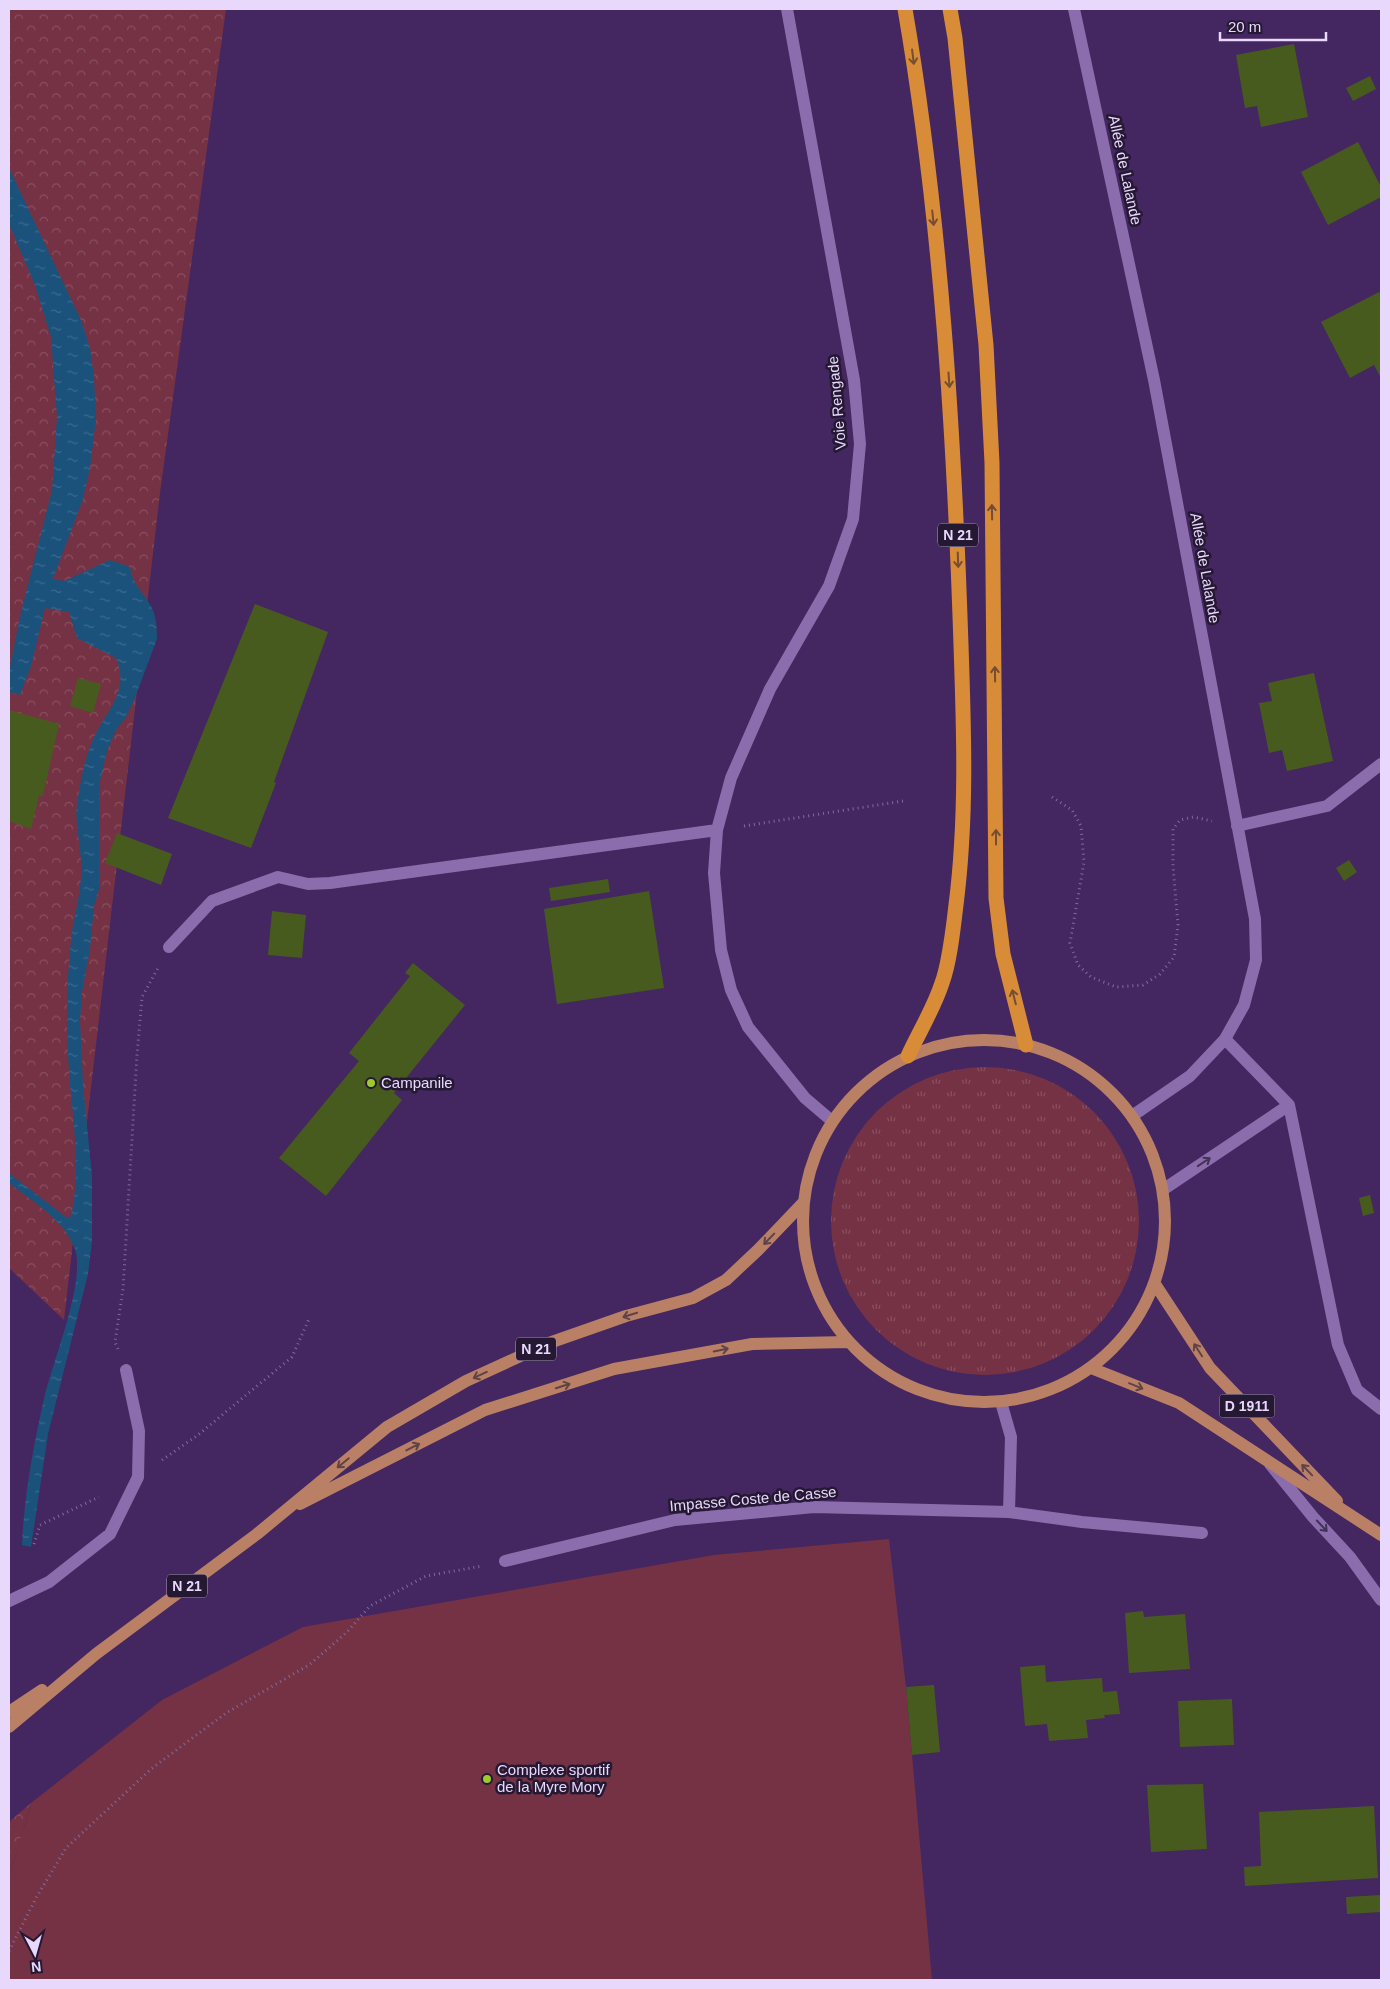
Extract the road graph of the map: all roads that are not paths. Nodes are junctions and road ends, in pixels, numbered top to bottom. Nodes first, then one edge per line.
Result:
1 (787, 9) edge
2 (905, 9) edge
3 (950, 9) edge
4 (1074, 9) edge
5 (1381, 764) edge
6 (1237, 826) junction
7 (717, 830) junction
8 (169, 947) road end
9 (1224, 1039) junction
10 (1026, 1045) junction
11 (908, 1056) junction
12 (1290, 1104) junction
13 (1132, 1116) junction
14 (832, 1121) junction
15 (1164, 1189) junction
16 (803, 1203) junction
17 (1155, 1284) junction
18 (848, 1342) junction
19 (1091, 1368) junction
20 (126, 1370) road end
21 (1001, 1402) junction
22 (1381, 1409) edge
23 (1269, 1462) junction
24 (1009, 1512) junction
25 (276, 1517) junction
26 (1353, 1517) junction
27 (1202, 1533) dead end
28 (1381, 1536) edge
29 (504, 1561) road end
30 (1381, 1600) edge
31 (9, 1602) edge
32 (96, 1654) junction
33 (9, 1712) edge
34 (9, 1727) edge

1 - 7 street, Voie Rengade
2 -> 11 highway, N 21
10 -> 3 highway, N 21
4 - 6 street, Allée de Lalande
5 - 6 street
6 - 9 street, Allée de Lalande
7 - 8 street
7 - 14 street, Voie Rengade
9 - 12 street
9 - 13 street, Allée de Lalande
10 - 11 main road
10 - 13 main road
11 - 14 main road
15 -> 12 street
12 - 22 street
13 - 15 main road
14 - 16 main road
15 - 17 main road
16 - 18 main road
16 -> 25 main road, N 21
17 - 19 main road
26 -> 17 main road, D 1911
18 - 21 main road
25 -> 18 main road, N 21
19 - 21 main road
19 -> 23 main road, D 1911
20 - 31 street
21 - 24 street
23 - 26 main road, D 1911
23 -> 30 street
24 - 27 street, Impasse Coste de Casse
24 - 29 street, Impasse Coste de Casse
25 - 32 main road, N 21
26 - 28 main road, D 1911
32 - 33 main road, N 21
32 - 34 main road, N 21

